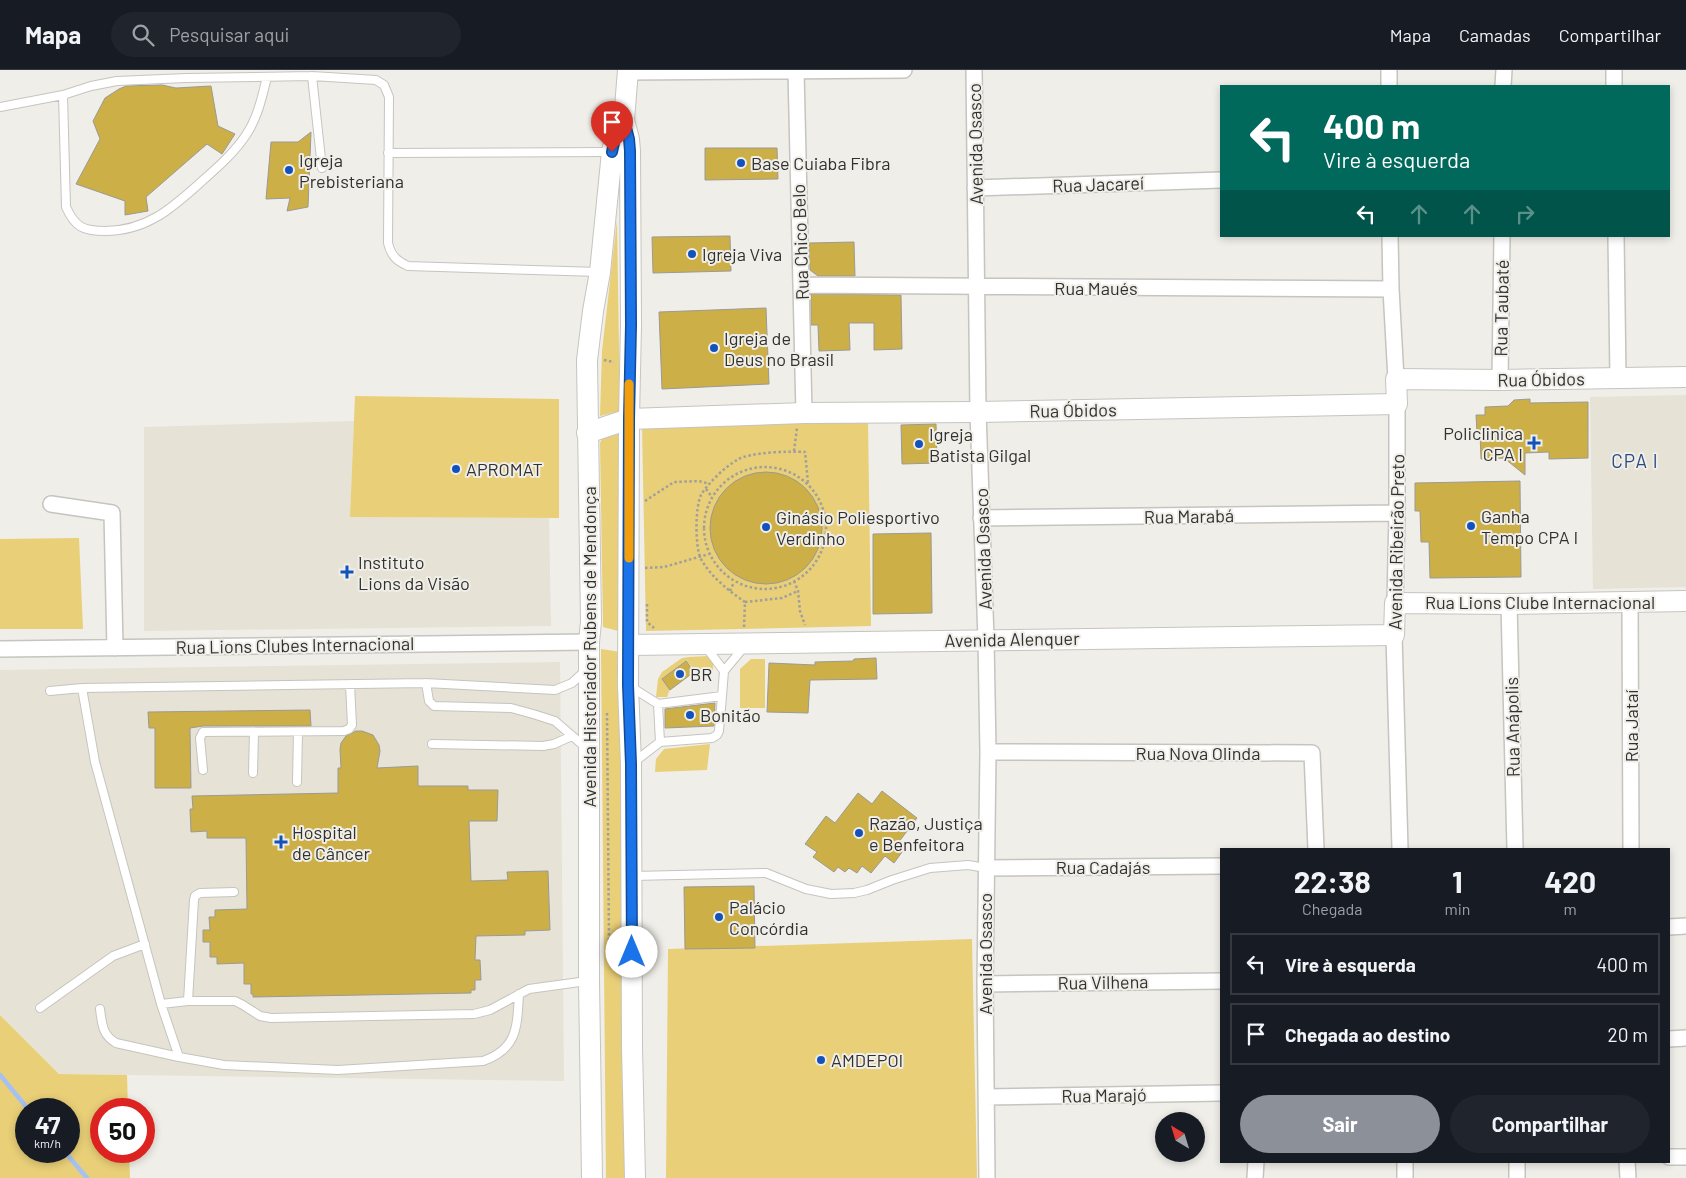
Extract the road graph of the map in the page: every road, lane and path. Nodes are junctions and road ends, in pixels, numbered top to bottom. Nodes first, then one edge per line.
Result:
1 (904, 70) edge
2 (974, 70) edge
3 (1390, 70) edge
4 (1504, 70) edge
5 (1614, 70) edge
6 (628, 71) edge
7 (796, 71) edge
8 (312, 76) junction
9 (267, 77) junction
10 (1389, 85) edge
11 (1504, 85) edge
12 (1614, 85) edge
13 (63, 95) junction
14 (0, 107) edge
15 (624, 120) junction
16 (612, 152) junction
17 (388, 153) junction
18 (322, 168) dead end
19 (1220, 180) edge
20 (976, 188) junction
21 (1390, 237) edge
22 (1502, 237) edge
23 (1616, 237) edge
24 (600, 272) junction
25 (802, 285) junction
26 (631, 287) junction
27 (977, 287) junction
28 (1391, 290) junction
29 (604, 360) dead end
30 (614, 362) dead end
31 (1686, 377) edge
32 (1618, 378) junction
33 (1396, 379) junction
34 (1500, 380) junction
35 (1397, 404) junction
36 (978, 412) junction
37 (801, 417) junction
38 (629, 419) junction
39 (587, 432) junction
40 (794, 452) junction
41 (710, 484) junction
42 (808, 484) junction
43 (706, 489) junction
44 (646, 491) dead end
45 (712, 497) junction
46 (645, 501) junction
47 (51, 504) dead end
48 (645, 510) dead end
49 (1397, 513) junction
50 (981, 518) junction
51 (709, 554) junction
52 (700, 558) junction
53 (645, 577) dead end
54 (794, 581) junction
55 (734, 582) junction
56 (730, 591) junction
57 (798, 591) junction
58 (1686, 601) edge
59 (745, 602) junction
60 (1395, 603) junction
61 (1630, 603) junction
62 (646, 604) dead end
63 (1509, 604) junction
64 (797, 625) dead end
65 (655, 629) dead end
66 (747, 635) junction
67 (1394, 635) junction
68 (986, 639) junction
69 (589, 642) junction
70 (704, 644) junction
71 (629, 645) junction
72 (115, 648) junction
73 (0, 649) edge
74 (590, 666) junction
75 (724, 671) junction
76 (426, 684) junction
77 (350, 685) junction
78 (628, 685) junction
79 (82, 688) junction
80 (50, 691) dead end
81 (722, 696) junction
82 (658, 704) junction
83 (607, 705) dead end
84 (254, 732) junction
85 (298, 732) junction
86 (572, 736) junction
87 (660, 742) junction
88 (432, 744) dead end
89 (590, 752) junction
90 (988, 752) junction
91 (631, 764) junction
92 (202, 770) dead end
93 (253, 773) dead end
94 (298, 782) dead end
95 (1316, 848) edge
96 (1400, 848) edge
97 (1515, 848) edge
98 (1631, 848) edge
99 (1220, 866) edge
100 (986, 868) junction
101 (632, 876) junction
102 (234, 892) dead end
103 (1686, 926) edge
104 (1670, 927) edge
105 (145, 944) junction
106 (614, 969) dead end
107 (589, 981) junction
108 (1220, 981) edge
109 (985, 984) junction
110 (519, 994) junction
111 (188, 1001) junction
112 (161, 1004) junction
113 (40, 1008) dead end
114 (100, 1008) dead end
115 (1686, 1038) edge
116 (1670, 1039) edge
117 (179, 1057) junction
118 (1220, 1093) edge
119 (986, 1097) junction
120 (1670, 1157) edge
121 (1686, 1157) edge
122 (1256, 1163) edge
123 (1405, 1163) edge
124 (1517, 1163) edge
125 (1627, 1163) edge
126 (592, 1178) edge
127 (635, 1178) edge
128 (987, 1178) edge
129 (1255, 1178) edge
130 (1405, 1178) edge
131 (1518, 1178) edge
132 (1628, 1178) edge

1 - 7 street
2 - 20 street, Avenida Osasco
3 - 10 street
4 - 11 street
5 - 12 street
6 - 7 street
6 - 15 street, Avenida Historiador Rubens de Mendonça
7 - 25 street, Rua Chico Belo
8 - 9 lane
8 - 17 lane
8 - 18 lane
9 - 13 lane
9 - 13 lane
13 - 14 lane
15 - 16 street, Avenida Historiador Rubens de Mendonça
15 - 26 street, Avenida Historiador Rubens de Mendonça
16 - 17 lane
16 - 24 street, Avenida Historiador Rubens de Mendonça
17 - 24 lane
19 - 20 street, Rua Jacareí
20 - 27 street, Avenida Osasco
21 - 28 street, Avenida Ribeirão Preto
22 - 34 street, Rua Taubaté
23 - 32 street
24 - 26 street
24 - 39 street, Avenida Historiador Rubens de Mendonça
25 - 27 street, Rua Maués
25 - 37 street, Rua Chico Belo
26 - 38 street, Avenida Historiador Rubens de Mendonça
27 - 28 street, Rua Maués
27 - 36 street, Avenida Osasco
28 - 33 street, Avenida Ribeirão Preto
29 - 30 path
31 - 32 street, Rua Óbidos
32 - 34 street, Rua Óbidos
33 - 34 street, Rua Óbidos
33 - 35 street, Avenida Ribeirão Preto
35 - 36 street, Rua Óbidos
35 - 49 street, Avenida Ribeirão Preto
36 - 37 street, Rua Óbidos
36 - 50 street, Avenida Osasco
37 - 38 street, Rua Óbidos
37 - 40 path
38 - 39 street, Rua Óbidos
38 - 71 street, Avenida Historiador Rubens de Mendonça
39 - 69 street, Avenida Historiador Rubens de Mendonça
40 - 41 path
40 - 42 path
41 - 43 path
41 - 46 path
42 - 45 path
42 - 54 path
43 - 45 path
43 - 52 path
44 - 46 path
45 - 51 path
46 - 48 path
47 - 72 street
49 - 50 street, Rua Marabá
49 - 60 street, Avenida Ribeirão Preto
50 - 68 street, Avenida Osasco
51 - 52 path
51 - 55 path
52 - 53 path
52 - 56 path
54 - 55 path
54 - 57 path
55 - 56 path
56 - 59 path
57 - 59 path
57 - 64 path
58 - 61 street, Rua Lions Clube Internacional
59 - 66 path
60 - 63 street, Rua Lions Clube Internacional
60 - 67 street, Avenida Ribeirão Preto
61 - 63 street, Rua Lions Clube Internacional
61 - 98 street, Rua Jataí
62 - 65 path
63 - 97 street, Rua Anápolis
66 - 68 street, Avenida Alenquer
66 - 70 street, Avenida Alenquer
66 - 75 lane
67 - 68 street, Avenida Alenquer
67 - 96 street, Avenida Ribeirão Preto
68 - 90 street, Avenida Osasco
69 - 72 street, Rua Lions Clubes Internacional
69 - 74 street, Avenida Historiador Rubens de Mendonça
70 - 71 street, Avenida Alenquer
70 - 75 lane
71 - 78 street, Avenida Historiador Rubens de Mendonça
72 - 73 street, Rua Lions Clubes Internacional
74 - 76 lane
74 - 89 street, Avenida Historiador Rubens de Mendonça
75 - 81 lane
76 - 77 lane
76 - 86 lane
77 - 79 lane
77 - 85 lane
78 - 82 lane
78 - 91 street, Avenida Historiador Rubens de Mendonça
79 - 80 lane
79 - 105 lane
81 - 82 lane
81 - 87 lane
82 - 87 lane
83 - 106 path
84 - 85 lane
84 - 92 lane
84 - 93 lane
85 - 94 lane
86 - 88 lane
86 - 89 lane
87 - 91 lane
89 - 107 street, Avenida Historiador Rubens de Mendonça
90 - 95 street, Rua Nova Olinda
90 - 100 street, Avenida Osasco
91 - 101 street, Avenida Historiador Rubens de Mendonça
99 - 100 street, Rua Cadajás
100 - 101 lane
100 - 109 street, Avenida Osasco
101 - 127 street, Avenida Historiador Rubens de Mendonça
102 - 111 lane
103 - 104 street
105 - 112 lane
105 - 113 lane
107 - 110 lane
107 - 126 street, Avenida Historiador Rubens de Mendonça
108 - 109 street, Rua Vilhena
109 - 119 street, Avenida Osasco
110 - 111 lane
110 - 117 lane
111 - 112 lane
112 - 117 lane
114 - 117 lane
115 - 116 street
118 - 119 street, Rua Marajó
119 - 128 street, Avenida Osasco
120 - 121 street
122 - 129 street
123 - 130 street
124 - 131 street
125 - 132 street

